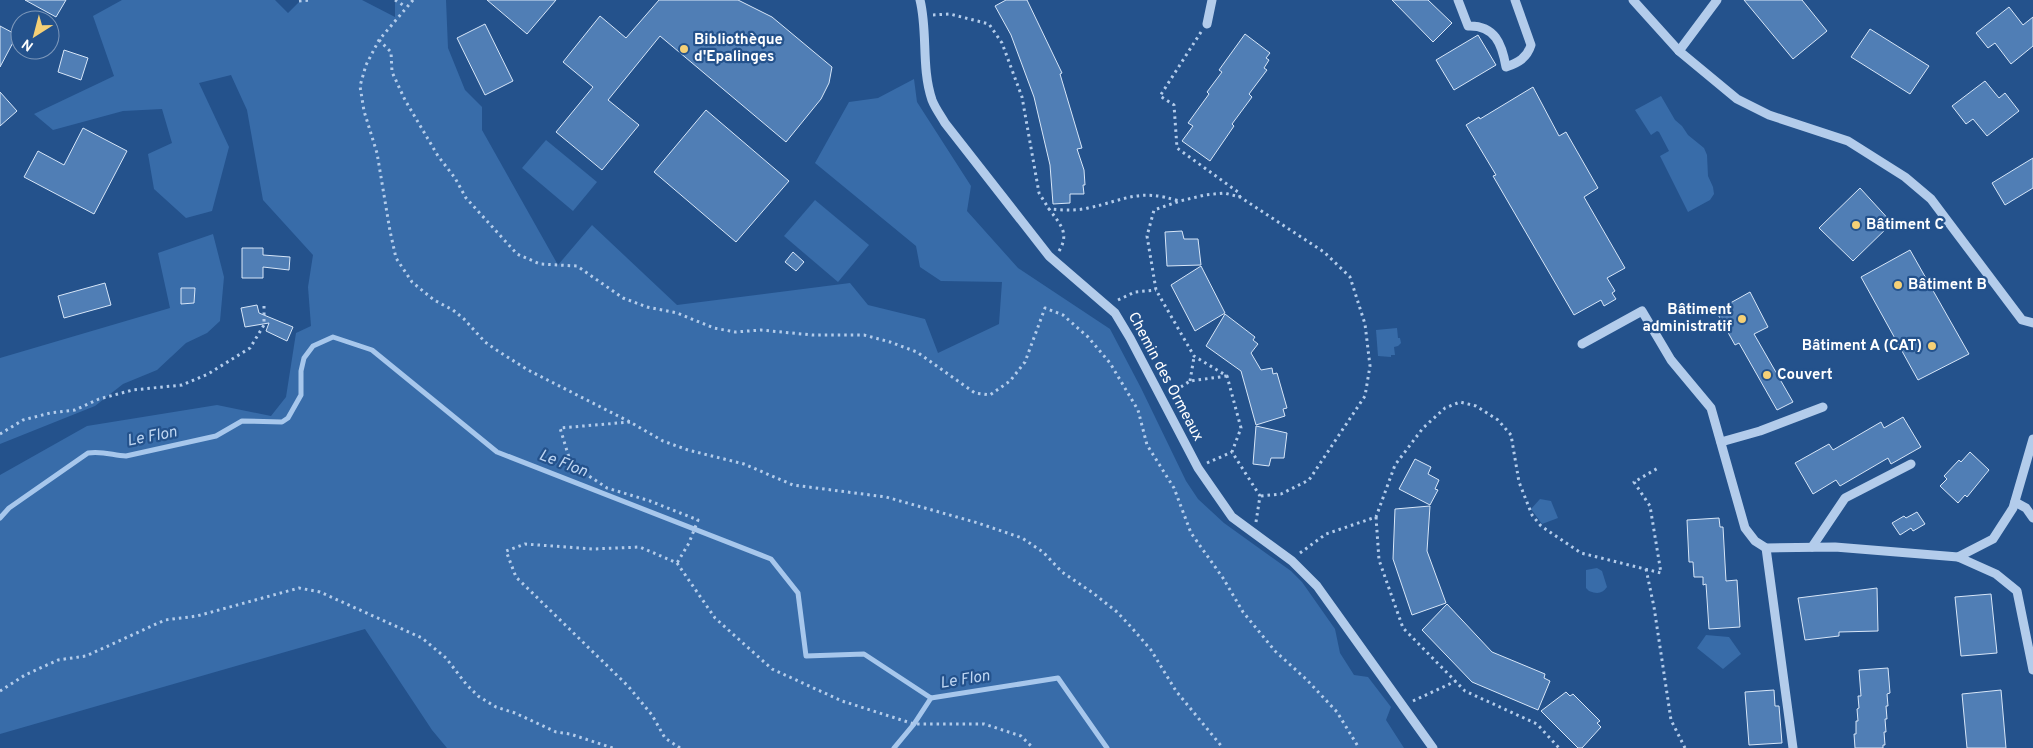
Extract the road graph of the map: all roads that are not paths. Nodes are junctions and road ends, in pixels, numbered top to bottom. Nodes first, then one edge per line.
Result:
1 (920, 0) edge
2 (1212, 0) edge
3 (1458, 0) edge
4 (1515, 0) edge
5 (1633, 0) edge
6 (1717, 0) edge
7 (1207, 24) road end
8 (1679, 51) junction
9 (2033, 323) edge
10 (1582, 344) dead end
11 (1823, 407) dead end
12 (2033, 439) edge
13 (1720, 442) junction
14 (1911, 464) dead end
15 (2015, 502) junction
16 (2033, 518) edge
17 (1812, 547) junction
18 (1766, 548) junction
19 (1958, 557) junction
20 (2033, 670) edge
21 (1433, 748) edge
22 (1793, 748) edge

1 - 21 street, Chemin des Ormeaux
2 - 7 street
3 - 4 street
5 - 8 street
6 - 8 street
8 - 9 street
10 - 13 street
11 - 13 street
12 - 15 street
13 - 18 street
14 - 17 street
15 - 16 street
15 - 19 street
17 - 18 street
17 - 19 street
18 - 22 street
19 - 20 street

